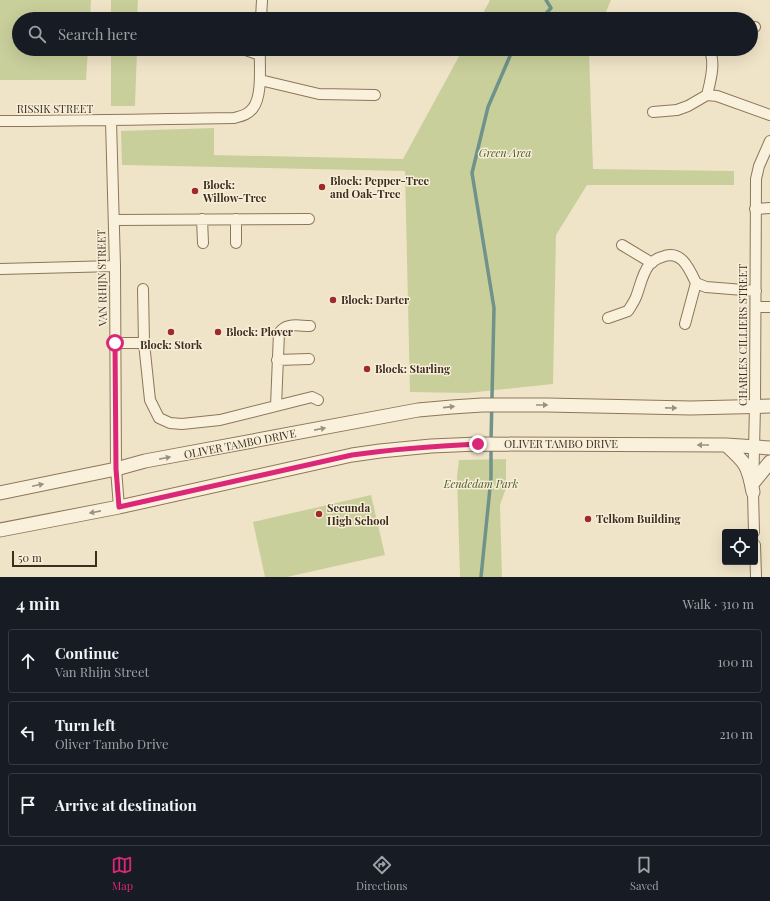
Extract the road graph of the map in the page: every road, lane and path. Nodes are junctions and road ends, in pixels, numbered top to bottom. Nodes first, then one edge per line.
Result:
1 (262, 0) edge
2 (261, 12) edge
3 (260, 56) edge
4 (712, 56) edge
5 (260, 80) junction
6 (375, 95) dead end
7 (708, 95) junction
8 (653, 112) dead end
9 (770, 115) edge
10 (0, 121) edge
11 (111, 121) junction
12 (770, 141) edge
13 (770, 208) edge
14 (755, 209) junction
15 (202, 219) junction
16 (236, 219) junction
17 (309, 219) dead end
18 (114, 220) junction
19 (203, 243) dead end
20 (236, 244) dead end
21 (622, 245) dead end
22 (652, 263) junction
23 (115, 266) junction
24 (0, 269) edge
25 (696, 283) junction
26 (143, 289) dead end
27 (756, 291) junction
28 (756, 307) junction
29 (770, 307) edge
30 (608, 318) dead end
31 (685, 324) dead end
32 (310, 326) dead end
33 (115, 343) junction
34 (144, 343) junction
35 (277, 360) junction
36 (309, 360) dead end
37 (318, 400) dead end
38 (276, 406) junction
39 (755, 406) junction
40 (770, 406) edge
41 (726, 445) junction
42 (754, 448) junction
43 (770, 448) edge
44 (770, 462) edge
45 (116, 469) junction
46 (753, 488) junction
47 (0, 493) edge
48 (119, 507) junction
49 (754, 529) edge
50 (0, 530) edge
51 (756, 565) edge
52 (756, 577) edge

1 - 2 street
3 - 5 street
4 - 7 street
5 - 6 street
5 - 11 street, RISSIK STREET
7 - 8 street
7 - 9 street
10 - 11 street, RISSIK STREET
11 - 18 street, VAN RHIJN STREET
12 - 14 street, CHARLES CILLIERS STREET
13 - 14 street
14 - 27 street, CHARLES CILLIERS STREET
15 - 16 street
15 - 18 street
15 - 19 street
16 - 17 street
16 - 20 street
18 - 23 street, VAN RHIJN STREET
21 - 22 street
22 - 25 street
22 - 30 street
23 - 24 street
23 - 33 street, VAN RHIJN STREET
25 - 27 street
25 - 31 street
26 - 34 street
27 - 28 street, CHARLES CILLIERS STREET
28 - 29 street
28 - 39 street, CHARLES CILLIERS STREET
32 - 35 street
33 - 34 street
33 - 45 street, VAN RHIJN STREET
34 - 38 street
35 - 36 street
35 - 38 street
37 - 38 street
39 - 40 street, OLIVER TAMBO DRIVE
39 - 42 street, CHARLES CILLIERS STREET
45 -> 39 street, OLIVER TAMBO DRIVE
41 - 42 street, OLIVER TAMBO DRIVE
41 - 46 street
41 -> 48 street, OLIVER TAMBO DRIVE
42 - 43 street, OLIVER TAMBO DRIVE
42 - 46 street, CHARLES CILLIERS STREET
44 - 46 street
47 -> 45 street, OLIVER TAMBO DRIVE
45 - 48 street, VAN RHIJN STREET
46 - 49 street, CHARLES CILLIERS STREET
48 -> 50 street, OLIVER TAMBO DRIVE
51 - 52 street

